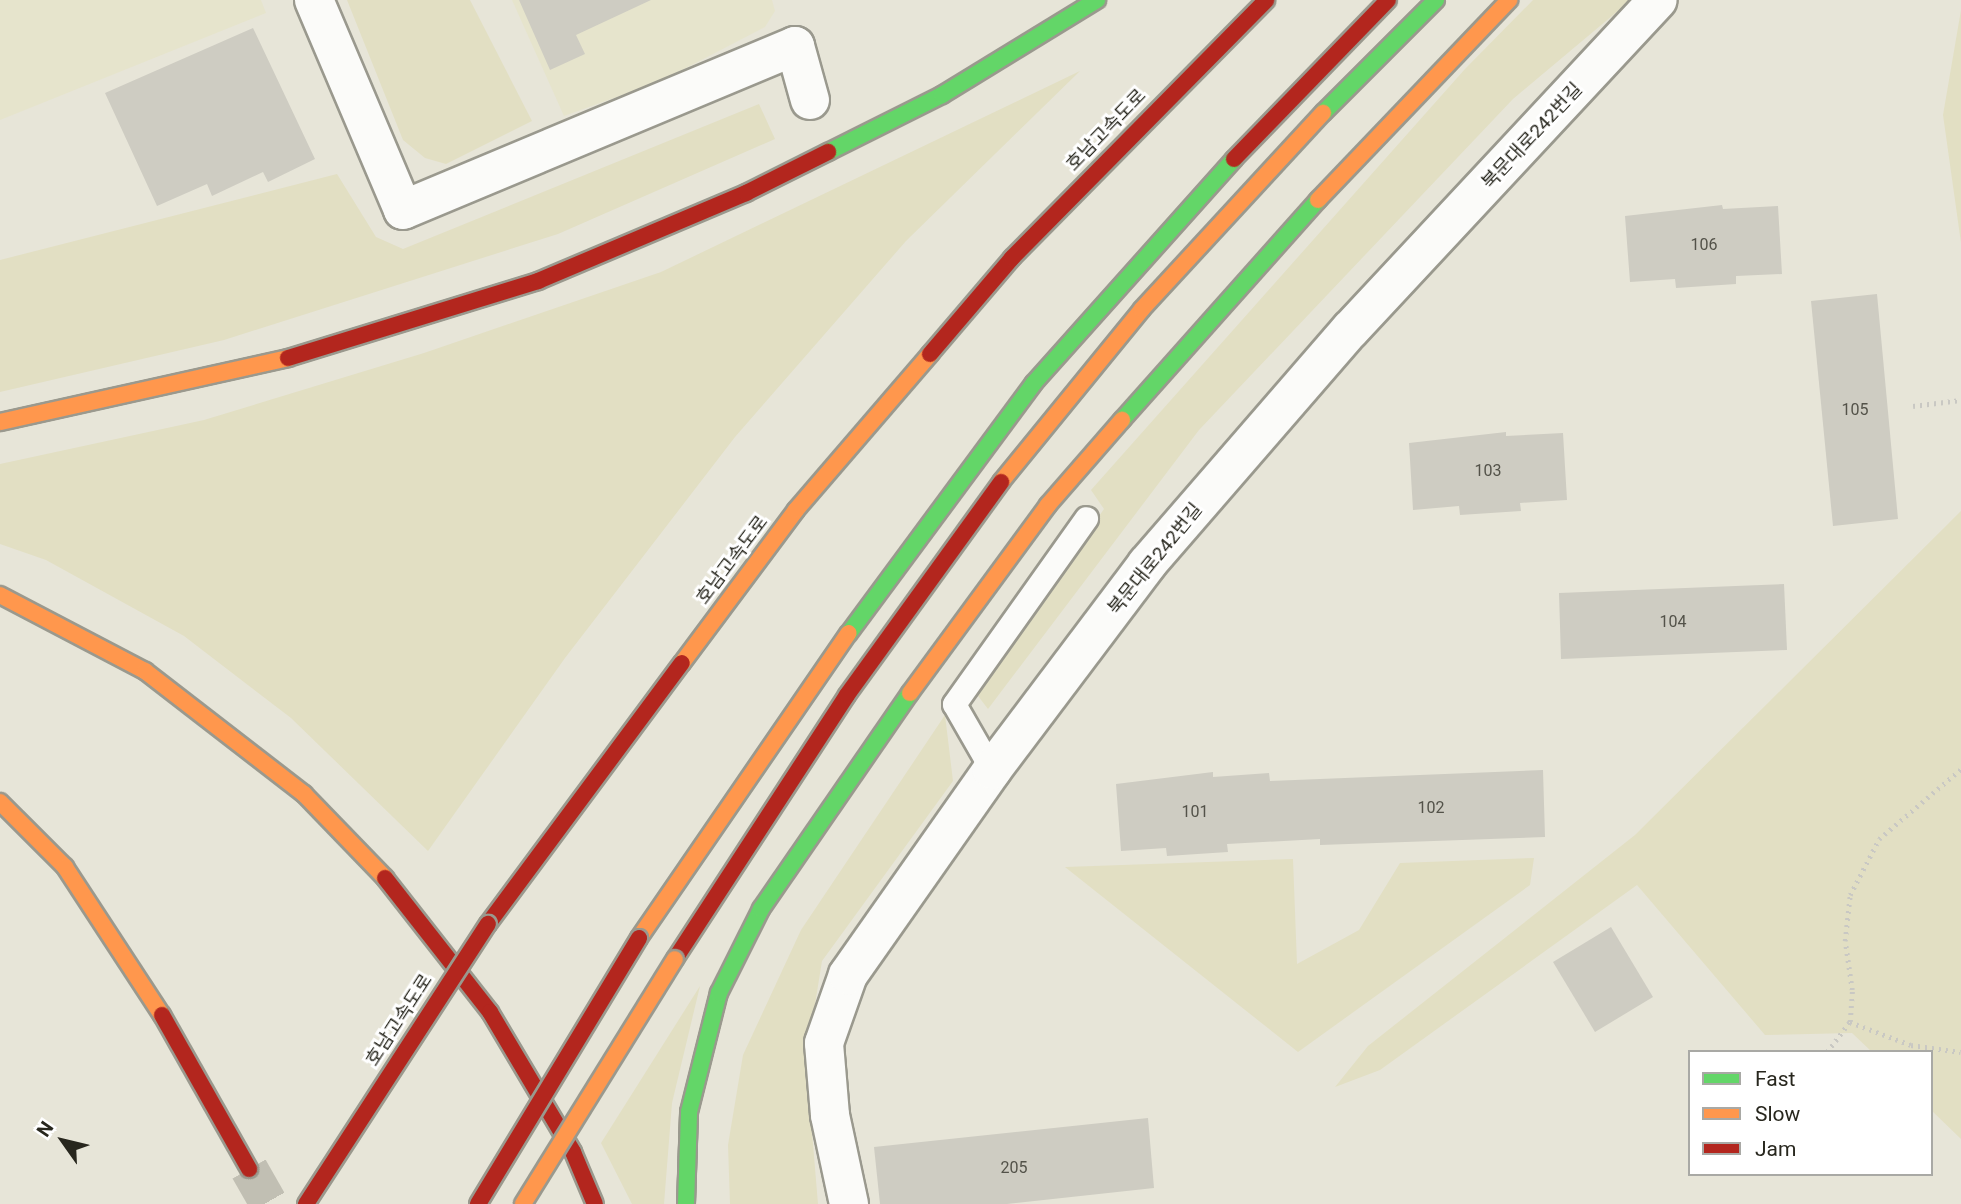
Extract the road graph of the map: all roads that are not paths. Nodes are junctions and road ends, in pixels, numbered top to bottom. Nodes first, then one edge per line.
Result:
1 (314, 0) edge
2 (1097, 0) edge
3 (1266, 0) edge
4 (1388, 0) edge
5 (1436, 0) edge
6 (1509, 0) edge
7 (1658, 0) edge
8 (810, 100) dead end
9 (0, 422) edge
10 (1086, 518) dead end
11 (0, 596) edge
12 (992, 770) junction
13 (0, 802) edge
14 (249, 1169) tunnel mouth
15 (306, 1204) edge
16 (478, 1204) edge
17 (523, 1204) edge
18 (596, 1204) edge
19 (686, 1204) edge
20 (849, 1204) edge

1 - 8 street
2 - 9 highway
3 - 15 highway, 호남고속도로, bridge
4 - 16 highway, bridge
5 - 17 highway, bridge
6 - 19 highway
7 - 12 street, 북문대로242번길
10 - 12 lane
11 - 18 highway
12 - 20 street, 북문대로242번길
13 - 14 highway

